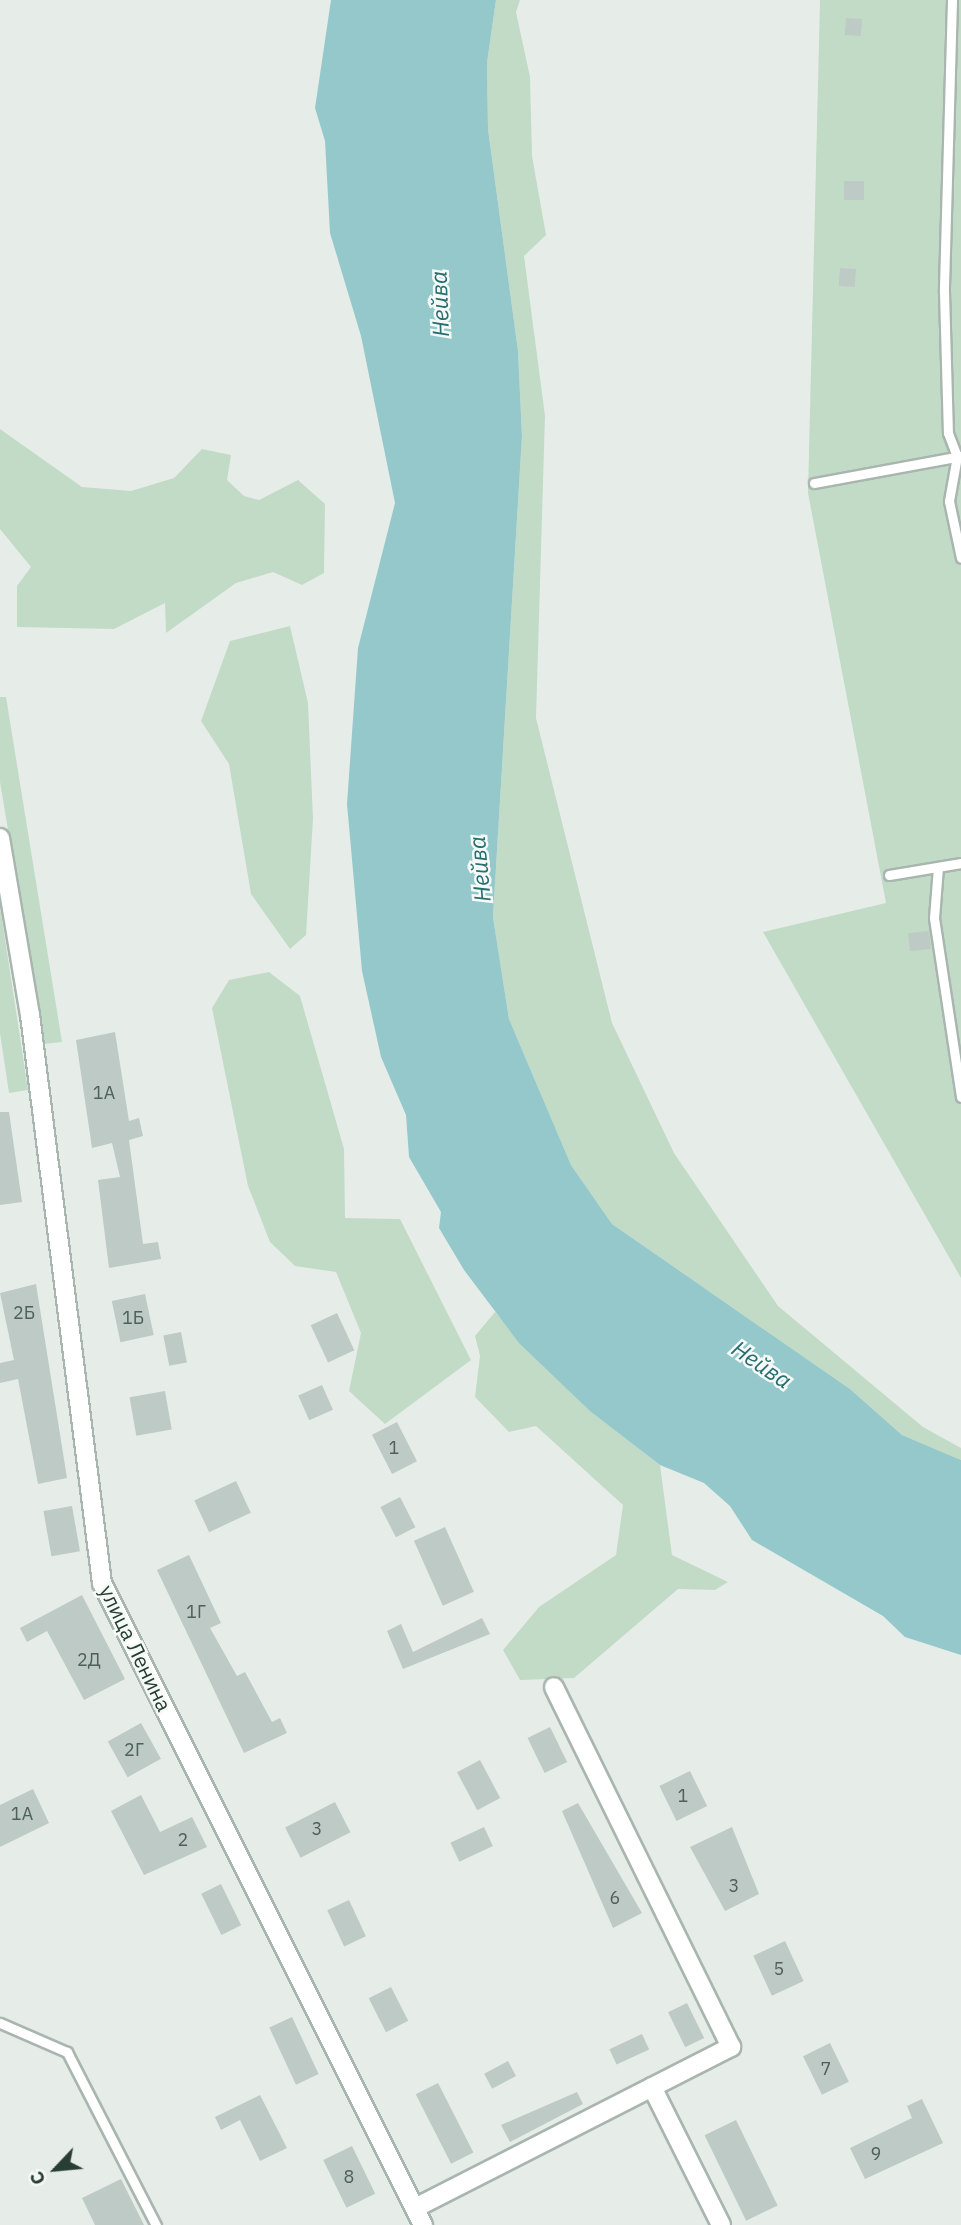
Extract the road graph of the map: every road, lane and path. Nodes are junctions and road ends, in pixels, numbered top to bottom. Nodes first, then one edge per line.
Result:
1 (951, 0) edge
2 (959, 456) edge
3 (814, 483) dead end
4 (961, 558) edge
5 (0, 838) edge
6 (961, 863) edge
7 (938, 867) junction
8 (889, 875) dead end
9 (961, 1097) edge
10 (554, 1686) dead end
11 (0, 2023) edge
12 (652, 2087) junction
13 (417, 2219) edge
14 (156, 2225) edge
15 (721, 2225) edge

1 - 2 lane
2 - 3 lane
2 - 4 lane
5 - 13 street, улица Ленина
6 - 7 lane
7 - 8 lane
7 - 9 lane
10 - 12 street
11 - 14 lane
12 - 13 street
12 - 15 street

